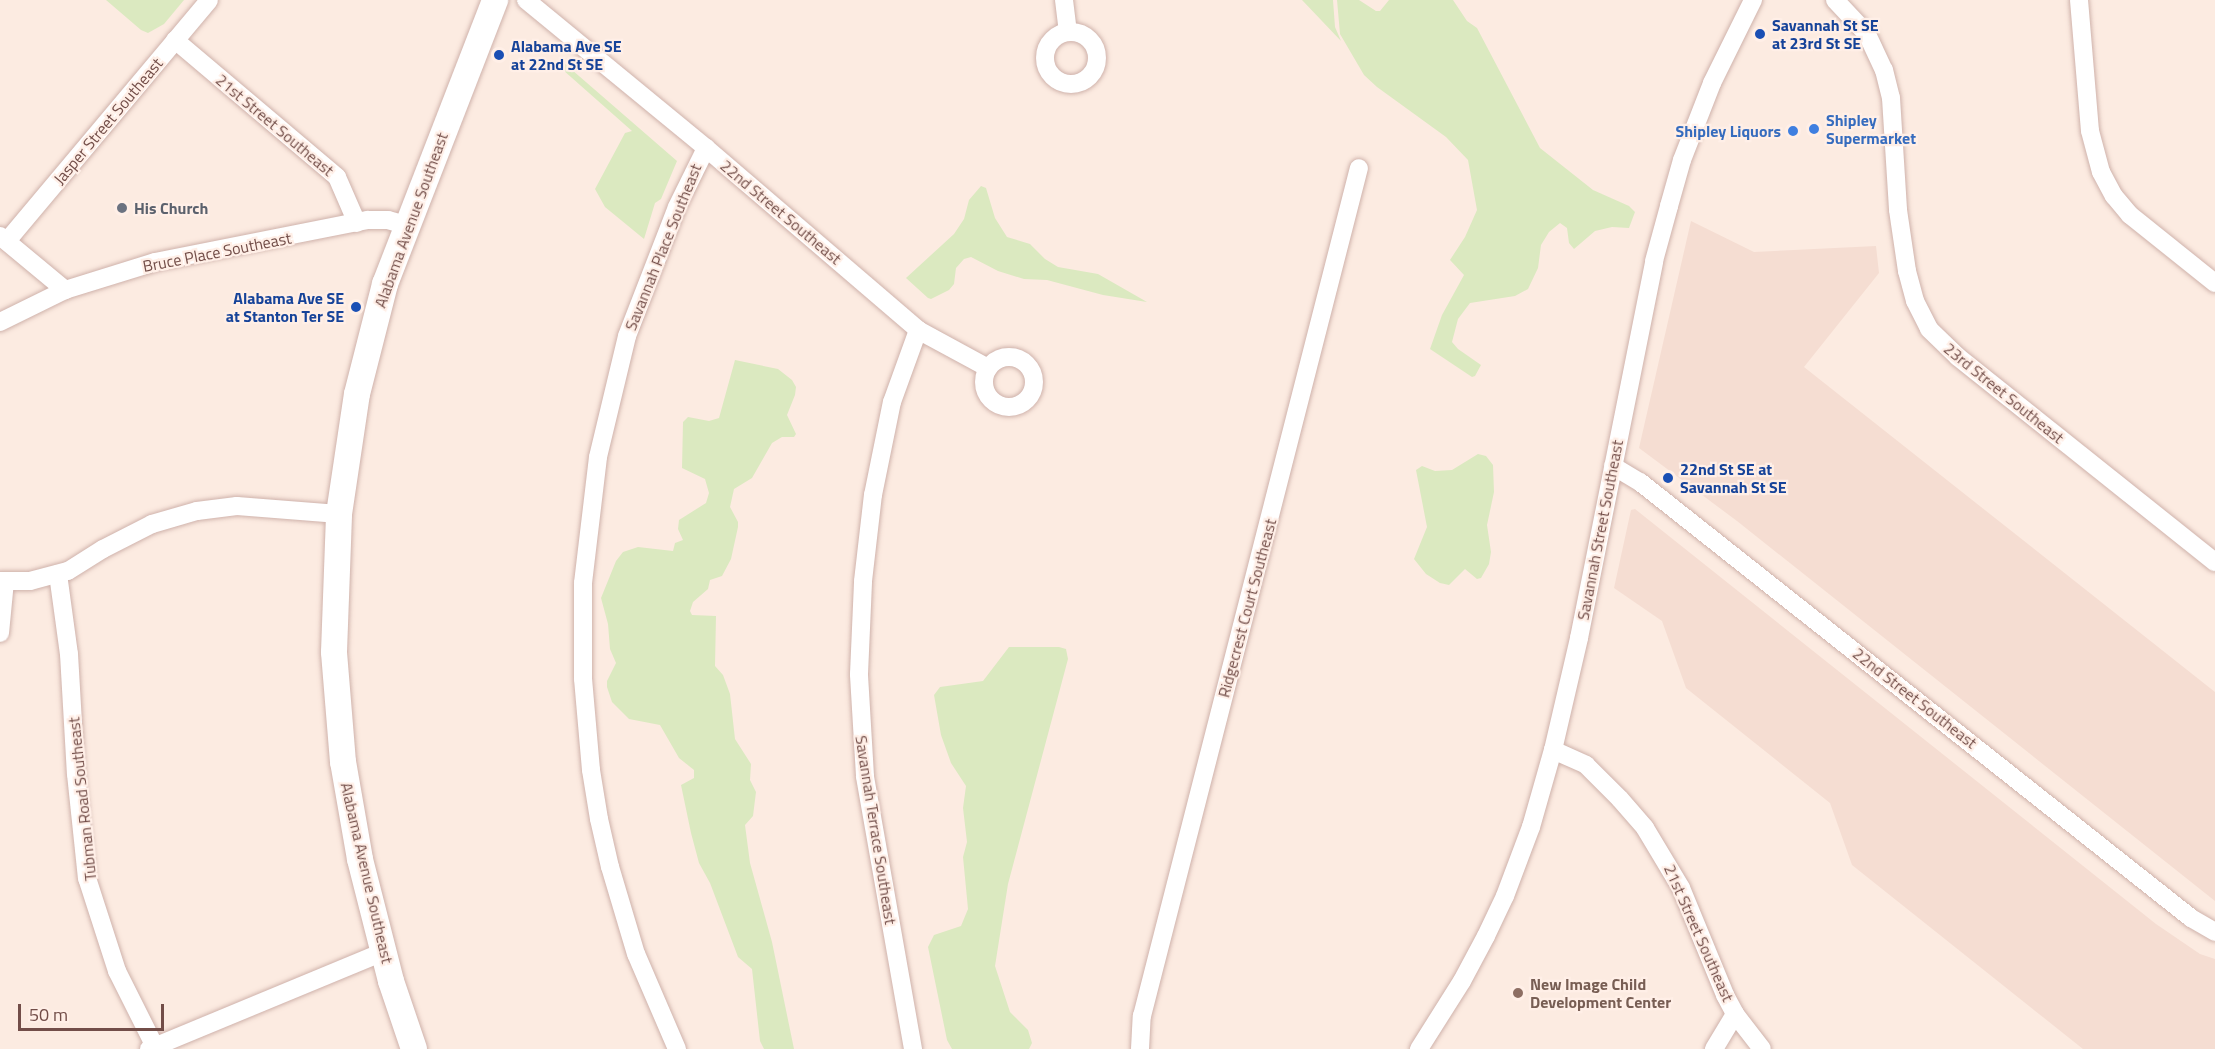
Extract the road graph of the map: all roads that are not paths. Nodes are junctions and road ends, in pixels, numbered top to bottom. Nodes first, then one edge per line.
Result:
1 (209, 0) edge
2 (495, 0) edge
3 (526, 0) edge
4 (1064, 0) edge
5 (1753, 0) edge
6 (1835, 0) edge
7 (2079, 0) edge
8 (1068, 32) dead end
9 (176, 40) junction
10 (706, 148) junction
11 (1359, 168) dead end
12 (357, 223) junction
13 (406, 225) junction
14 (3, 239) edge
15 (2215, 284) edge
16 (65, 290) junction
17 (0, 322) edge
18 (918, 330) junction
19 (988, 368) dead end
20 (1613, 466) junction
21 (339, 514) junction
22 (2215, 562) edge
23 (58, 574) junction
24 (2, 581) edge
25 (0, 633) edge
26 (1553, 750) junction
27 (2215, 932) edge
28 (383, 951) junction
29 (1735, 1014) junction
30 (153, 1048) edge
31 (414, 1049) edge
32 (677, 1049) edge
33 (913, 1049) edge
34 (1140, 1049) edge
35 (1419, 1049) edge
36 (1714, 1049) edge
37 (1762, 1049) edge

1 - 9 street, Jasper Street Southeast
2 - 13 main road, Alabama Avenue Southeast
3 - 10 street, 22nd Street Southeast
4 - 8 street
5 - 20 street, Savannah Street Southeast
6 - 22 street, 23rd Street Southeast
7 - 15 street
9 - 12 street, 21st Street Southeast
9 - 14 street, Jasper Street Southeast
10 - 18 street, 22nd Street Southeast
10 - 32 street, Savannah Place Southeast
11 - 34 street, Ridgecrest Court Southeast
12 - 13 street, Bruce Place Southeast
12 - 16 street, Bruce Place Southeast
13 - 21 main road, Alabama Avenue Southeast
14 - 16 street
16 - 17 street, Bruce Place Southeast
18 - 19 street, 22nd Street Southeast
18 - 33 street, Savannah Terrace Southeast
20 - 26 street, Savannah Street Southeast
20 - 27 street, 22nd Street Southeast
21 - 23 street
21 - 28 main road, Alabama Avenue Southeast
23 - 24 street
23 - 30 street, Tubman Road Southeast
24 - 25 street
26 - 29 street, 21st Street Southeast
26 - 35 street, Savannah Street Southeast
28 - 30 street
28 - 31 main road, Alabama Avenue Southeast
29 - 36 street
29 - 37 street, 21st Street Southeast

